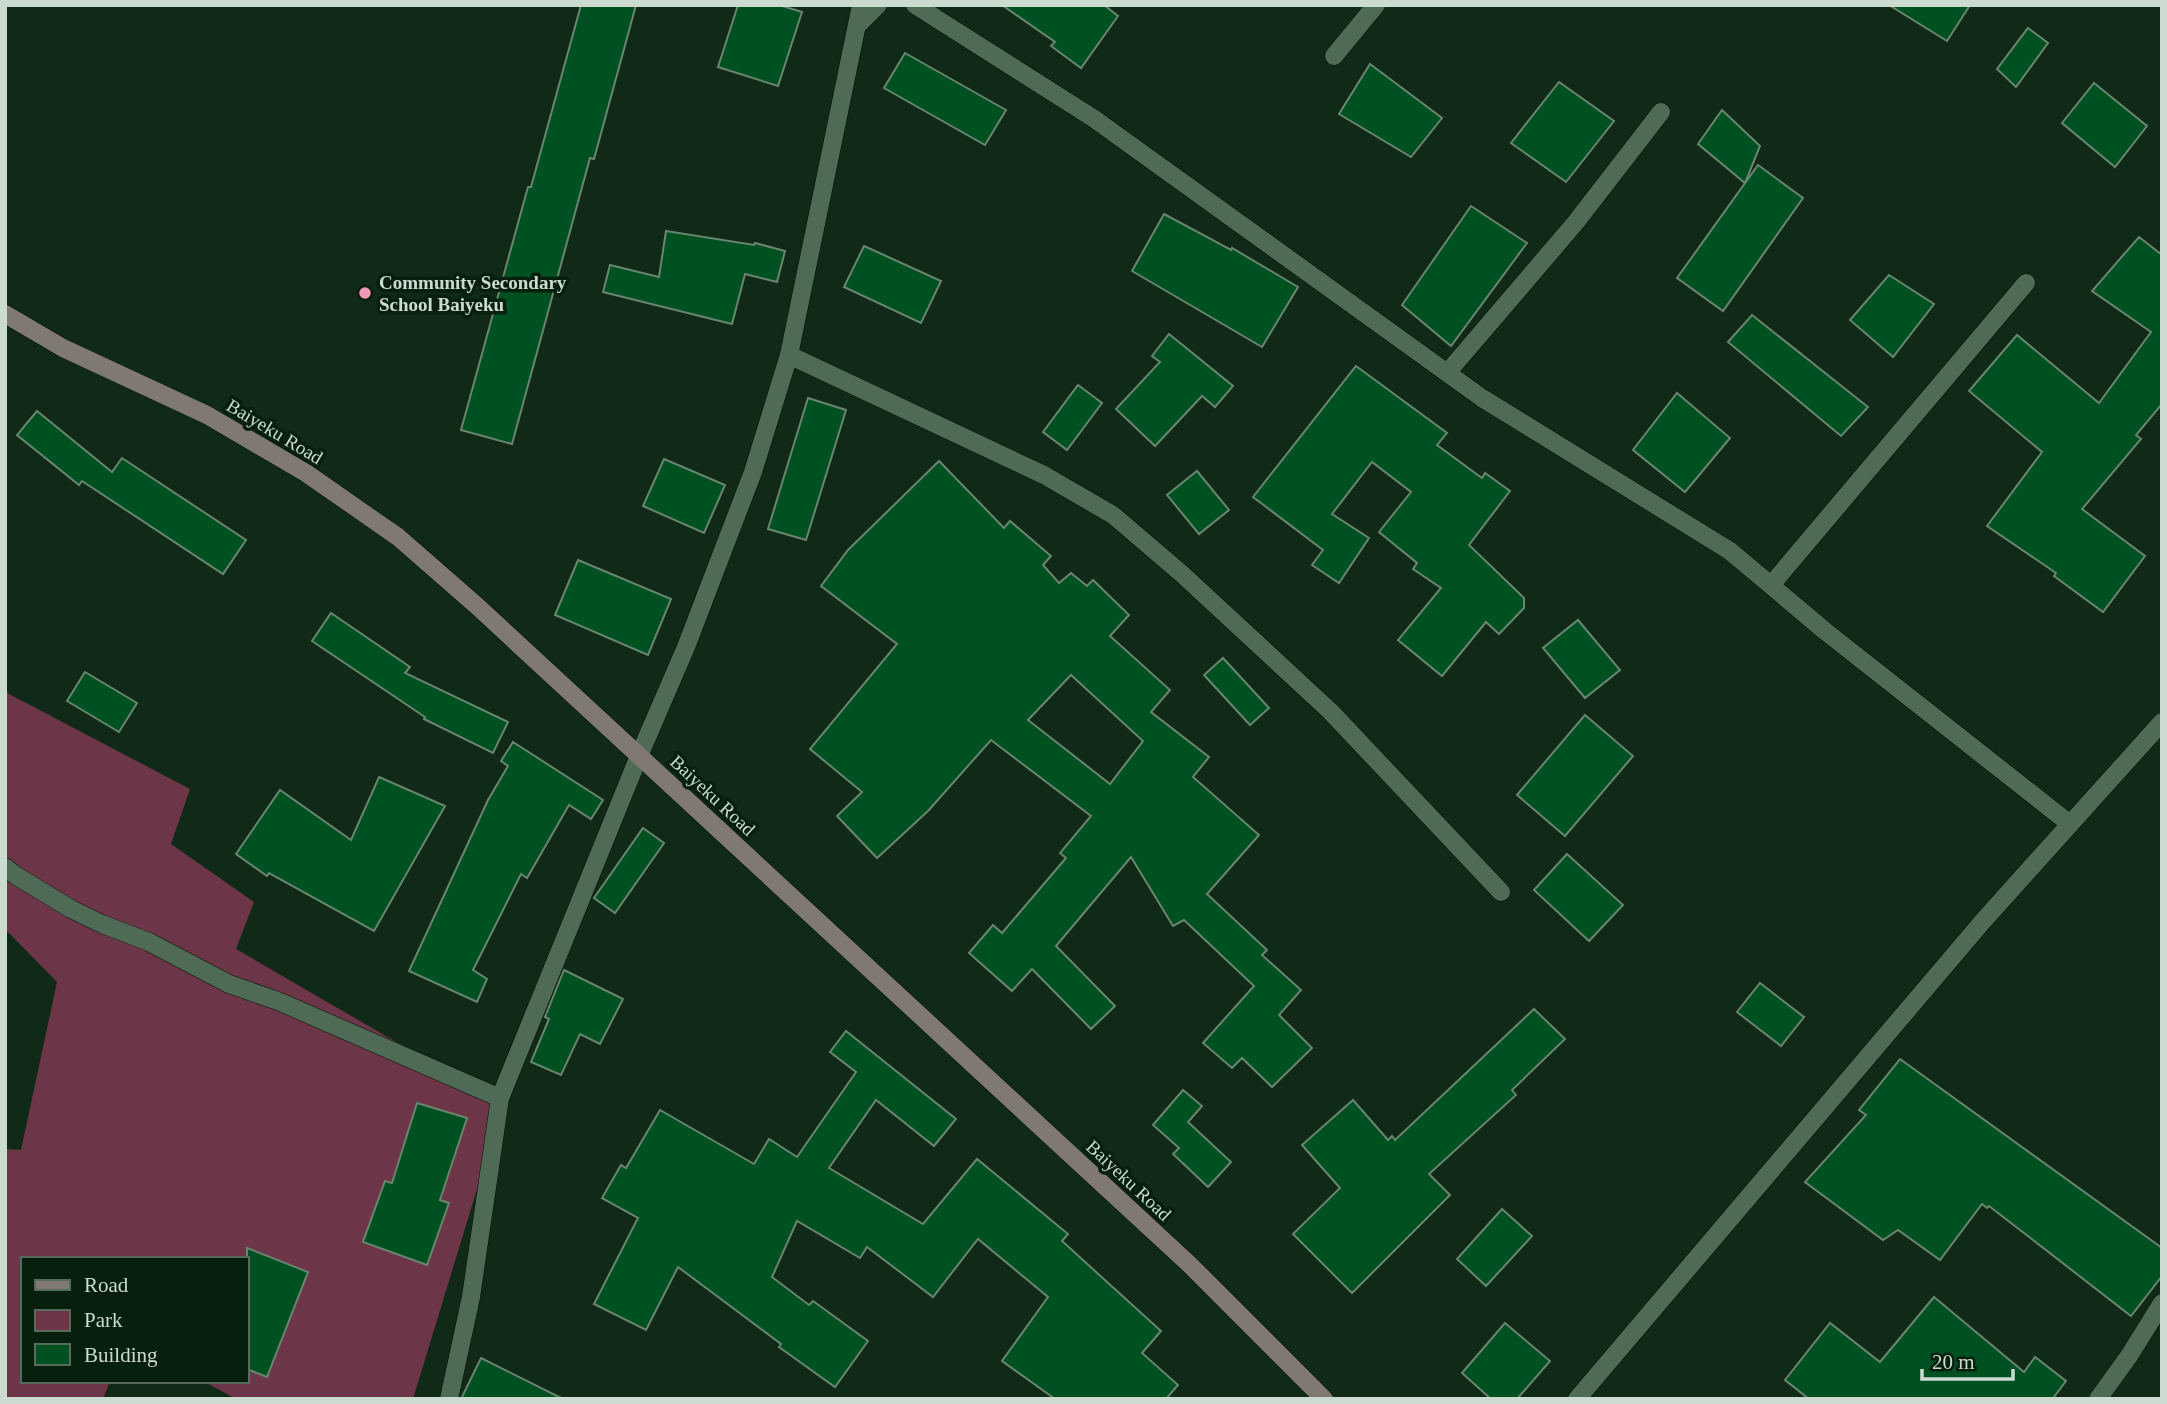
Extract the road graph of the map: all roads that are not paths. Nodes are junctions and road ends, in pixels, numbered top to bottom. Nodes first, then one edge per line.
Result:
1 (861, 5) edge
2 (878, 5) edge
3 (915, 5) edge
4 (1376, 5) edge
5 (859, 24) junction
6 (1334, 56) dead end
7 (1661, 112) dead end
8 (2026, 283) dead end
9 (5, 314) edge
10 (789, 355) junction
11 (1447, 373) junction
12 (1771, 585) junction
13 (2162, 722) edge
14 (639, 756) junction
15 (2070, 824) junction
16 (5, 867) edge
17 (1501, 892) dead end
18 (500, 1098) junction
19 (2162, 1303) edge
20 (449, 1399) edge
21 (1324, 1399) edge
22 (1577, 1399) edge
23 (2098, 1399) edge

1 - 5 street
2 - 5 street
3 - 11 street
4 - 6 street
5 - 10 street
7 - 11 street
8 - 12 street
9 - 14 main road, Baiyeku Road
10 - 14 street
10 - 17 street
11 - 12 street
12 - 15 street
13 - 15 street
14 - 18 street
14 - 21 main road, Baiyeku Road
15 - 22 street
16 - 18 street
18 - 20 street
19 - 23 street

